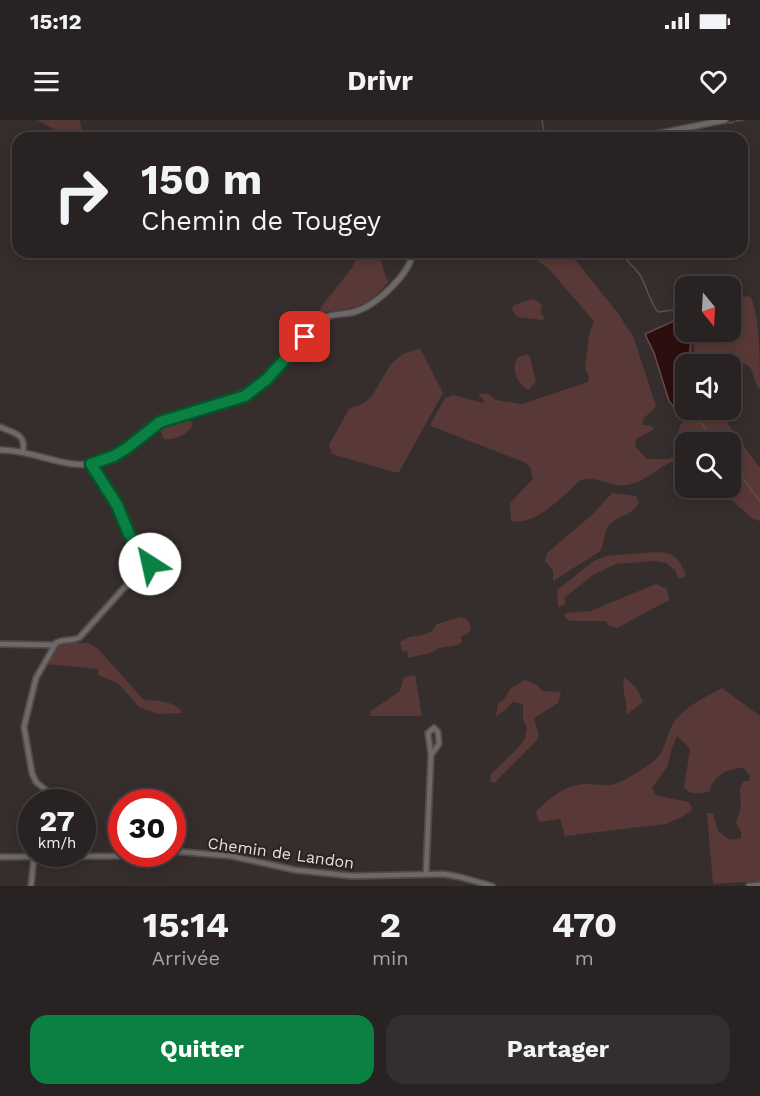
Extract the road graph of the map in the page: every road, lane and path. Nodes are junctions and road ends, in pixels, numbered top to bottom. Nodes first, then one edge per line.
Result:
1 (725, 120) edge
2 (666, 132) edge
3 (411, 258) edge
4 (0, 427) edge
5 (0, 450) edge
6 (23, 451) junction
7 (91, 464) junction
8 (0, 644) edge
9 (54, 645) junction
10 (431, 755) junction
11 (45, 789) edge
12 (186, 852) edge
13 (18, 856) edge
14 (0, 857) edge
15 (33, 867) edge
16 (426, 873) junction
17 (760, 885) edge
18 (31, 886) edge
19 (492, 886) edge
20 (749, 886) edge

1 - 2 street
3 - 7 street
4 - 6 street
5 - 6 street
6 - 7 street
7 - 9 street
8 - 9 street
9 - 11 street
10 - 10 street
10 - 16 street
12 - 16 street, Chemin de Landon
13 - 14 street
15 - 18 street
16 - 19 street, Chemin de Landon
17 - 20 street

